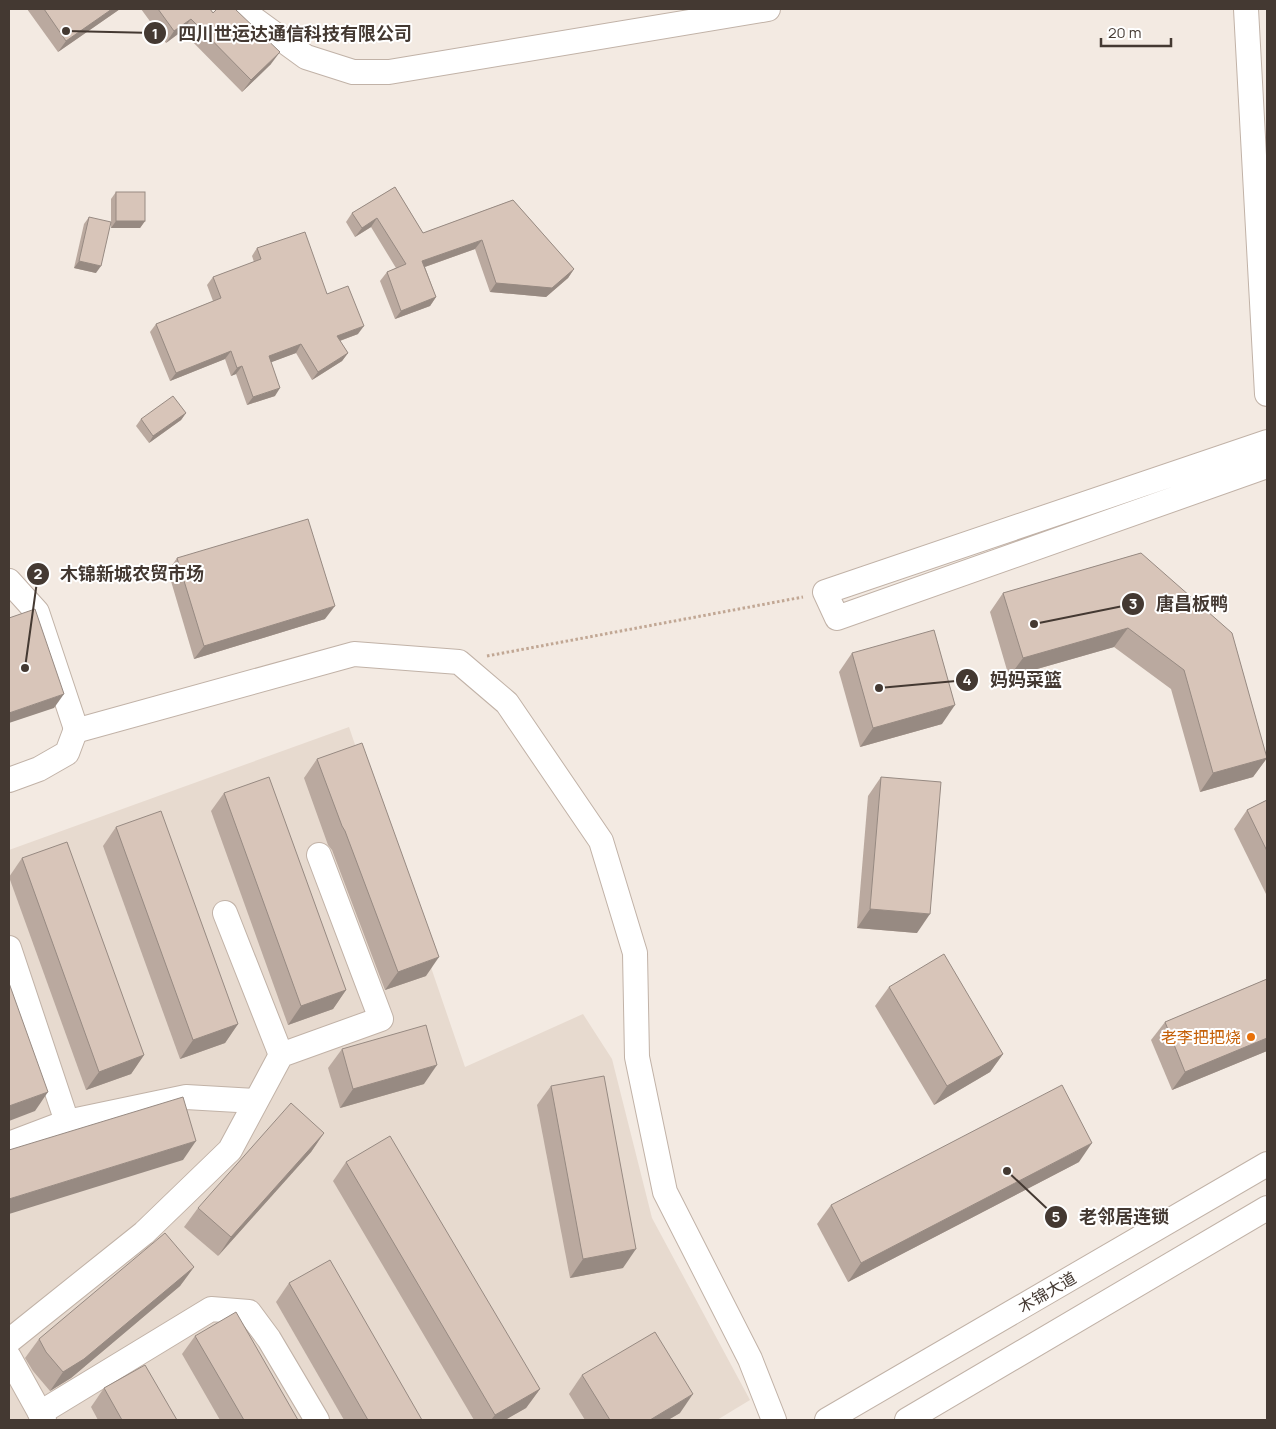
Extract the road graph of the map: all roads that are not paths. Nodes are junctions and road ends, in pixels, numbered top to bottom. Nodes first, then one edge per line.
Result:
1 (240, 9) edge
2 (768, 9) edge
3 (1246, 9) edge
4 (1267, 394) edge
5 (1267, 442) edge
6 (1267, 466) edge
7 (9, 581) edge
8 (71, 742) junction
9 (9, 780) edge
10 (319, 855) dead end
11 (225, 913) dead end
12 (9, 948) edge
13 (281, 1055) junction
14 (255, 1101) junction
15 (67, 1122) junction
16 (9, 1144) edge
17 (1267, 1164) edge
18 (1267, 1208) edge
19 (9, 1341) edge
20 (9, 1357) edge
21 (42, 1417) edge
22 (317, 1420) edge
23 (774, 1420) edge
24 (827, 1420) edge
25 (907, 1420) edge

1 - 2 street
3 - 4 street
5 - 6 street
7 - 8 street
8 - 9 street
8 - 23 street
10 - 13 street
11 - 13 street
12 - 15 street
13 - 14 street
14 - 15 street
14 - 19 street
15 - 16 street
17 - 24 street, 木锦大道
18 - 25 street
20 - 21 street
21 - 22 street

